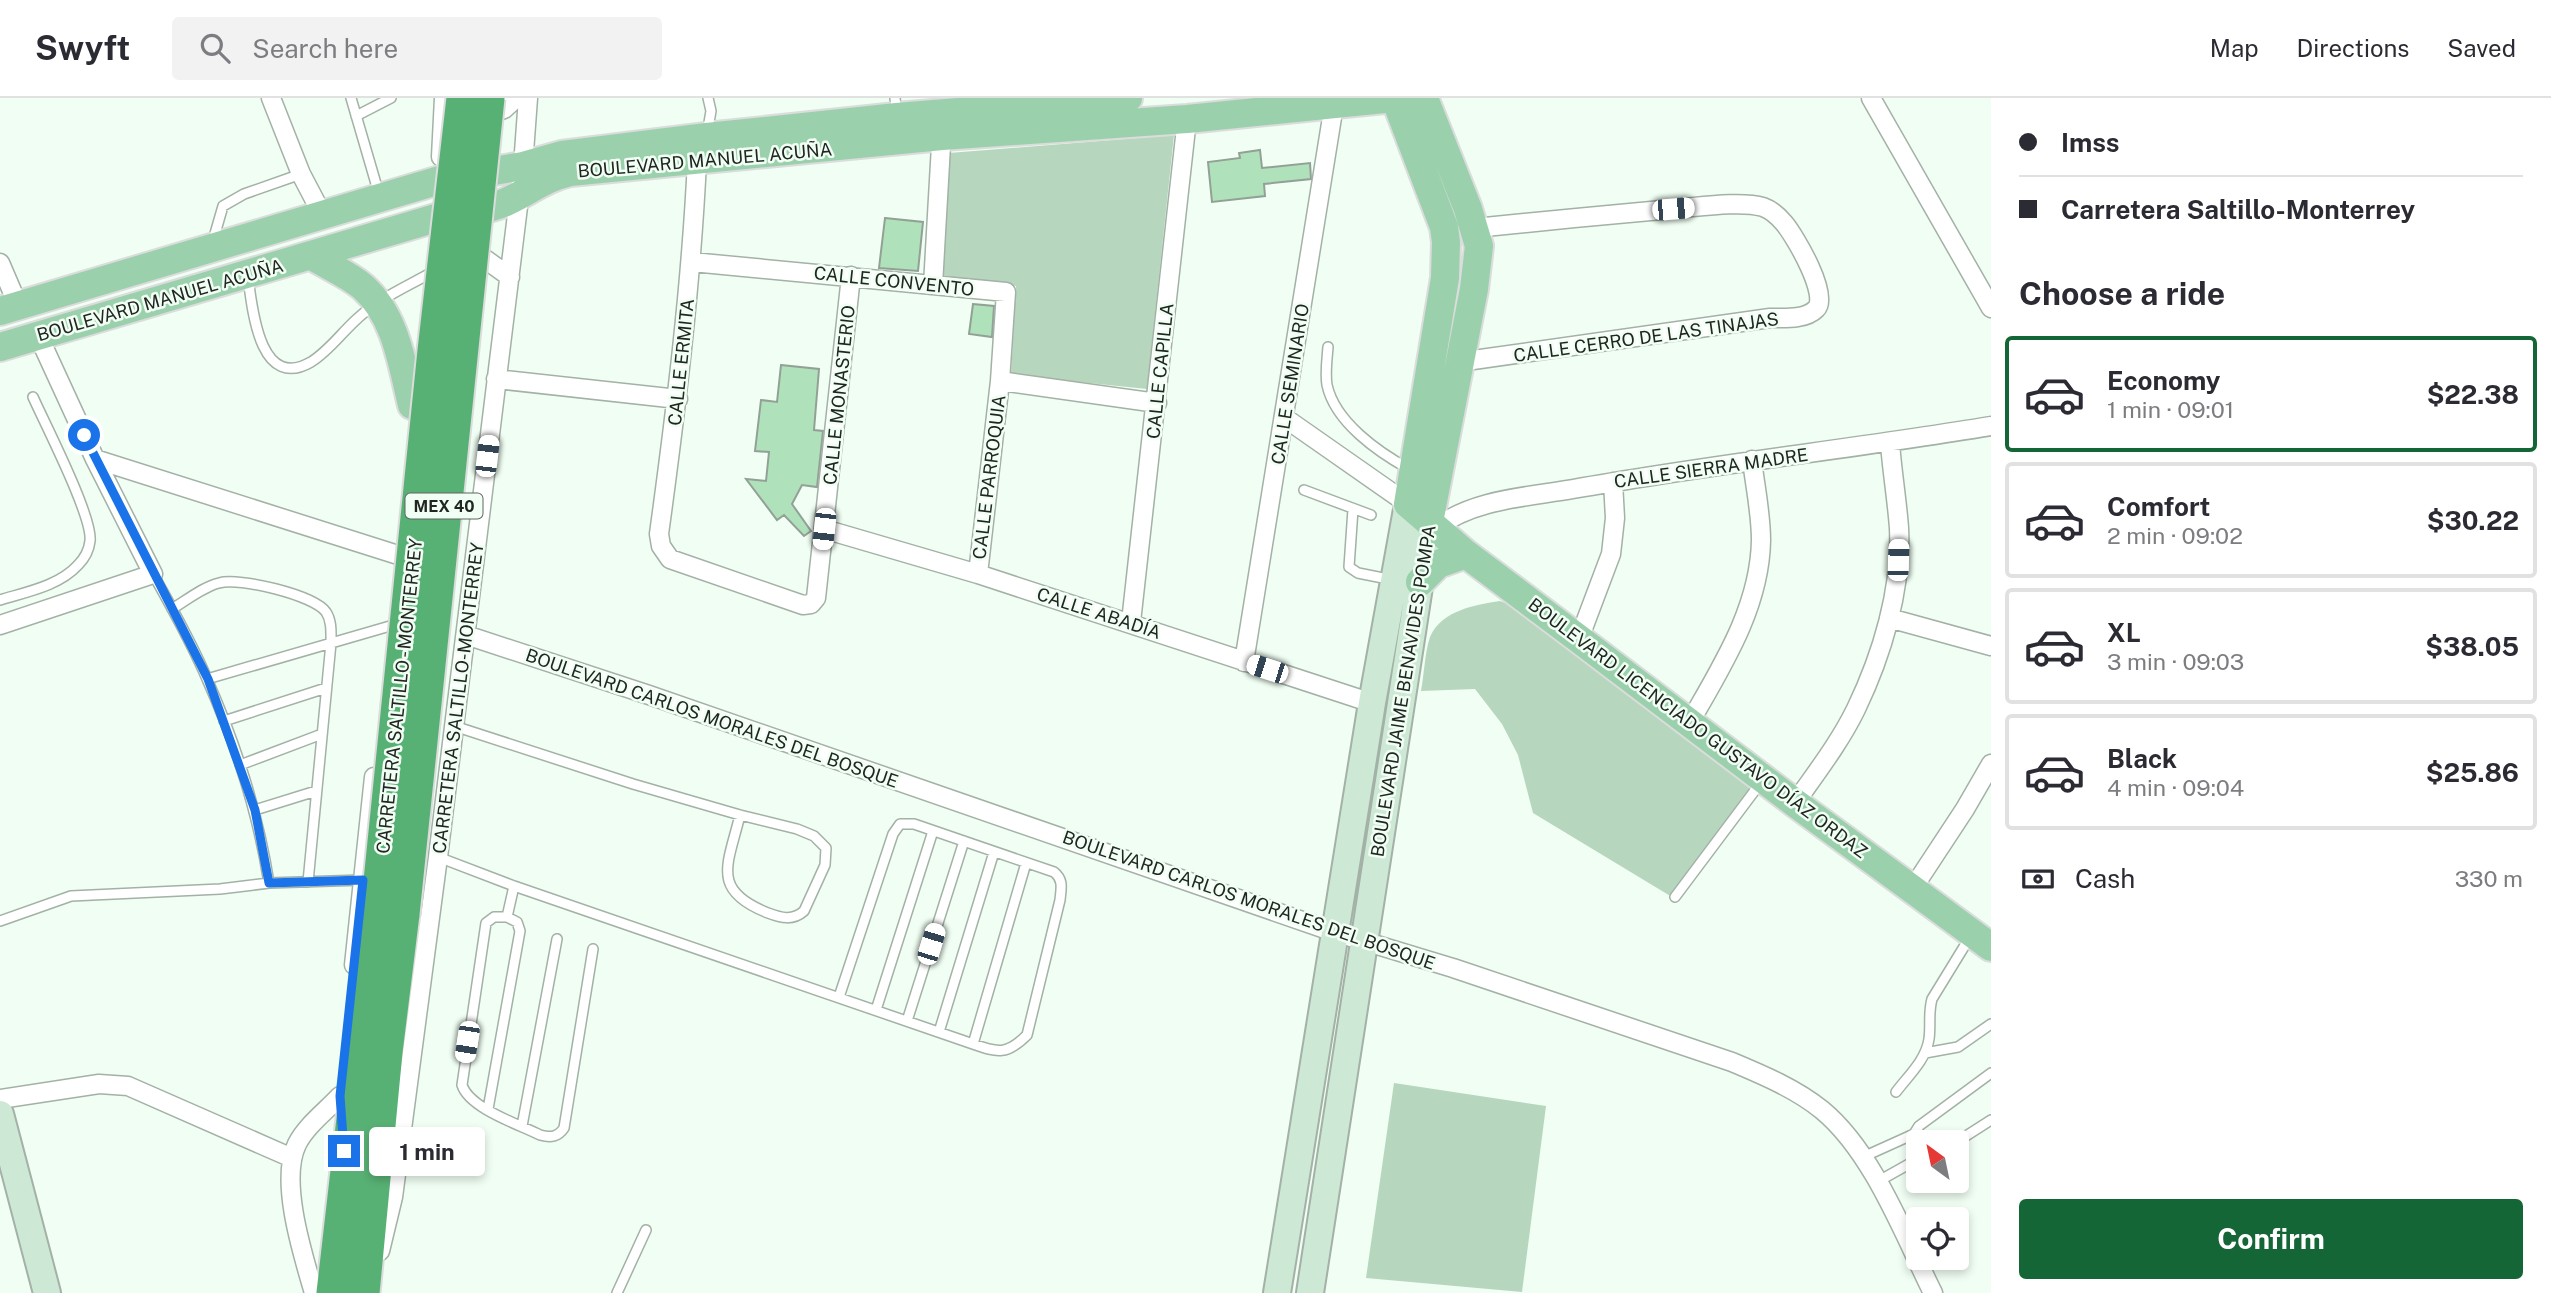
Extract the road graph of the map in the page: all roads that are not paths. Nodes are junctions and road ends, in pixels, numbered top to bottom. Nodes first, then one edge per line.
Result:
1 (271, 98) edge
2 (351, 98) edge
3 (391, 98) edge
4 (445, 98) edge
5 (463, 98) edge
6 (488, 98) edge
7 (516, 98) edge
8 (528, 98) edge
9 (708, 98) edge
10 (1128, 98) edge
11 (1394, 98) edge
12 (1424, 98) edge
13 (1871, 98) edge
14 (1334, 105) junction
15 (1049, 110) edge
16 (356, 116) junction
17 (898, 119) edge
18 (1187, 119) junction
19 (942, 125) junction
20 (702, 149) junction
21 (523, 166) junction
22 (301, 174) junction
23 (440, 180) junction
24 (519, 196) junction
25 (381, 199) junction
26 (323, 216) junction
27 (436, 218) junction
28 (1475, 228) junction
29 (210, 250) junction
30 (312, 256) junction
31 (692, 262) junction
32 (0, 263) edge
33 (247, 274) junction
34 (427, 275) junction
35 (851, 276) junction
36 (510, 277) junction
37 (933, 285) junction
38 (1985, 289) edge
39 (379, 304) junction
40 (9, 308) edge
41 (1991, 308) edge
42 (38, 335) junction
43 (0, 347) edge
44 (1328, 348) dead end
45 (1459, 362) junction
46 (496, 379) junction
47 (1000, 381) junction
48 (33, 397) dead end
49 (678, 399) junction
50 (1157, 402) junction
51 (412, 405) junction
52 (1285, 418) junction
53 (1991, 426) edge
54 (1890, 443) junction
55 (95, 459) junction
56 (1752, 460) junction
57 (1413, 471) junction
58 (1613, 482) junction
59 (1304, 490) dead end
60 (1353, 509) junction
61 (1371, 515) dead end
62 (1424, 518) junction
63 (824, 529) junction
64 (1466, 554) junction
65 (398, 555) junction
66 (153, 574) junction
67 (978, 574) junction
68 (1407, 581) junction
69 (816, 598) joint
70 (0, 600) edge
71 (172, 609) junction
72 (1889, 618) junction
73 (1131, 622) junction
74 (0, 625) edge
75 (390, 626) junction
76 (466, 635) junction
77 (1579, 639) junction
78 (331, 643) junction
79 (1991, 646) edge
80 (1244, 662) junction
81 (208, 679) junction
82 (326, 688) junction
83 (1372, 703) junction
84 (224, 721) junction
85 (1690, 722) junction
86 (454, 726) junction
87 (322, 734) junction
88 (1991, 764) edge
89 (240, 765) junction
90 (1763, 779) junction
91 (316, 791) junction
92 (1795, 803) junction
93 (255, 810) junction
94 (740, 815) junction
95 (933, 831) junction
96 (964, 841) junction
97 (994, 852) junction
98 (438, 857) junction
99 (1026, 863) junction
100 (308, 882) junction
101 (269, 883) junction
102 (514, 886) junction
103 (1913, 888) junction
104 (1675, 897) dead end
105 (381, 898) junction
106 (506, 917) junction
107 (0, 921) edge
108 (1334, 932) junction
109 (557, 939) dead end
110 (1365, 940) junction
111 (1982, 940) edge
112 (593, 949) dead end
113 (839, 997) junction
114 (876, 1010) junction
115 (907, 1021) junction
116 (1991, 1024) edge
117 (939, 1032) junction
118 (973, 1044) junction
119 (1925, 1053) junction
120 (1991, 1073) edge
121 (1896, 1092) dead end
122 (340, 1096) junction
123 (0, 1099) edge
124 (488, 1109) junction
125 (0, 1114) edge
126 (1991, 1120) edge
127 (522, 1126) junction
128 (1917, 1130) edge
129 (1969, 1134) edge
130 (1906, 1138) edge
131 (1863, 1157) junction
132 (292, 1158) junction
133 (1906, 1166) edge
134 (345, 1179) junction
135 (1877, 1182) junction
136 (646, 1230) dead end
137 (47, 1293) edge
138 (314, 1293) edge
139 (333, 1293) edge
140 (363, 1293) edge
141 (617, 1293) edge
142 (1277, 1293) edge
143 (1310, 1293) edge
144 (1933, 1293) edge

1 - 22 street
2 - 16 lane
3 - 16 lane
4 - 7 street
4 - 23 street
5 - 105 highway, CARRETERA SALTILLO - MONTERREY / MEX 40, bridge
6 - 105 highway, CARRETERA SALTILLO - MONTERREY / MEX 40, bridge
8 - 21 street, CARRETERA SALTILLO-MONTERREY
9 - 20 lane
10 - 15 main road, BOULEVARD MANUEL ACUÑA
11 - 14 main road, BOULEVARD MANUEL ACUÑA
11 - 57 main road, BOULEVARD JAIME BENAVIDES POMPA
12 - 28 main road, BOULEVARD JAIME BENAVIDES POMPA
13 - 38 street
14 - 18 main road, BOULEVARD MANUEL ACUÑA
14 - 52 street, CALLE SEMINARIO
15 - 18 main road, BOULEVARD MANUEL ACUÑA
15 - 19 main road, BOULEVARD MANUEL ACUÑA
16 - 25 lane
17 - 19 main road, BOULEVARD MANUEL ACUÑA
17 - 20 main road, BOULEVARD MANUEL ACUÑA
18 - 50 street, CALLE CAPILLA
19 - 37 street
20 - 21 main road, BOULEVARD MANUEL ACUÑA
20 - 24 main road, BOULEVARD MANUEL ACUÑA
20 - 31 street, CALLE ERMITA
21 - 23 main road, BOULEVARD MANUEL ACUÑA
21 - 24 street, CARRETERA SALTILLO-MONTERREY
22 - 26 street
22 - 29 lane
23 - 25 main road, BOULEVARD MANUEL ACUÑA
23 - 27 street
24 - 27 main road, BOULEVARD MANUEL ACUÑA
24 - 36 street, CARRETERA SALTILLO-MONTERREY
25 - 26 main road, BOULEVARD MANUEL ACUÑA
26 - 29 main road, BOULEVARD MANUEL ACUÑA
27 - 30 main road, BOULEVARD MANUEL ACUÑA
27 - 34 street
28 - 45 main road, BOULEVARD JAIME BENAVIDES POMPA
28 - 45 street, CALLE CERRO DE LAS TINAJAS
29 - 40 main road, BOULEVARD MANUEL ACUÑA
30 - 33 main road, BOULEVARD MANUEL ACUÑA
30 - 39 main road
31 - 35 street, CALLE CONVENTO
31 - 49 street, CALLE ERMITA
32 - 40 street
33 - 39 lane
33 - 42 main road, BOULEVARD MANUEL ACUÑA
34 - 36 street
34 - 39 lane
34 - 51 street
35 - 37 street, CALLE CONVENTO
35 - 63 street, CALLE MONASTERIO
36 - 46 street, CARRETERA SALTILLO-MONTERREY
37 - 47 street, CALLE CONVENTO
38 - 41 street
39 - 51 main road
42 - 43 main road, BOULEVARD MANUEL ACUÑA
42 - 55 street
44 - 57 lane
45 - 62 main road, BOULEVARD JAIME BENAVIDES POMPA
46 - 49 street
46 - 76 street, CARRETERA SALTILLO-MONTERREY
47 - 50 street
47 - 67 street, CALLE PARROQUIA
48 - 70 lane
49 - 69 street, CALLE ERMITA
50 - 73 street, CALLE CAPILLA
51 - 65 street
52 - 62 street
52 - 80 street, CALLE SEMINARIO
53 - 54 street, CALLE SIERRA MADRE
54 - 56 street, CALLE SIERRA MADRE
54 - 72 street
55 - 65 street
55 - 66 street
56 - 58 street, CALLE SIERRA MADRE
56 - 85 street
57 - 62 main road, BOULEVARD JAIME BENAVIDES POMPA
58 - 62 street, CALLE SIERRA MADRE
58 - 77 street
59 - 60 lane
60 - 61 lane
60 - 68 lane
62 - 64 main road, BOULEVARD LICENCIADO GUSTAVO DÍAZ ORDAZ
62 - 68 street, BOULEVARD JAIME BENAVIDES POMPA
63 - 67 street, CALLE ABADÍA
63 - 69 street, CALLE MONASTERIO
64 - 68 main road
64 - 77 main road, BOULEVARD LICENCIADO GUSTAVO DÍAZ ORDAZ
65 - 75 street
66 - 71 lane
66 - 74 street
67 - 73 street, CALLE ABADÍA
68 - 83 street, BOULEVARD JAIME BENAVIDES POMPA
68 - 110 street, BOULEVARD JAIME BENAVIDES POMPA
71 - 78 lane
71 - 81 lane
72 - 79 street
72 - 92 street
73 - 80 street, CALLE ABADÍA
75 - 78 lane
75 - 105 street
76 - 86 street, CARRETERA SALTILLO-MONTERREY
76 - 108 street, BOULEVARD CARLOS MORALES DEL BOSQUE
77 - 85 main road, BOULEVARD LICENCIADO GUSTAVO DÍAZ ORDAZ
78 - 81 lane
78 - 82 lane
80 - 83 street, CALLE ABADÍA
81 - 84 lane
82 - 84 lane
82 - 87 lane
83 - 108 street, BOULEVARD JAIME BENAVIDES POMPA
84 - 89 lane
85 - 90 main road, BOULEVARD LICENCIADO GUSTAVO DÍAZ ORDAZ
86 - 94 lane
86 - 98 street, CARRETERA SALTILLO-MONTERREY
87 - 89 lane
87 - 91 lane
88 - 103 street
89 - 93 lane
90 - 92 main road, BOULEVARD LICENCIADO GUSTAVO DÍAZ ORDAZ
90 - 104 lane
91 - 93 lane
91 - 100 lane
92 - 103 main road, BOULEVARD LICENCIADO GUSTAVO DÍAZ ORDAZ
93 - 101 lane
94 - 94 lane
95 - 96 lane
95 - 113 lane
95 - 114 lane
96 - 97 lane
96 - 115 lane
97 - 99 lane
97 - 117 lane
98 - 102 lane
98 - 140 street, CARRETERA SALTILLO-MONTERREY
99 - 118 lane
99 - 118 lane
100 - 101 lane
100 - 105 lane
101 - 107 lane
102 - 106 lane
102 - 113 lane
103 - 111 main road, BOULEVARD LICENCIADO GUSTAVO DÍAZ ORDAZ
105 - 122 street
105 - 134 highway, CARRETERA SALTILLO - MONTERREY / MEX 40
105 - 140 highway, CARRETERA SALTILLO - MONTERREY / MEX 40
106 - 124 lane
106 - 124 lane
108 - 110 street, BOULEVARD CARLOS MORALES DEL BOSQUE
108 - 142 street, BOULEVARD JAIME BENAVIDES POMPA
109 - 127 lane
110 - 131 street, BOULEVARD CARLOS MORALES DEL BOSQUE
110 - 143 street, BOULEVARD JAIME BENAVIDES POMPA
111 - 119 lane
112 - 127 lane
113 - 114 lane
114 - 115 lane
115 - 117 lane
116 - 119 lane
117 - 118 lane
119 - 121 lane
120 - 128 lane
122 - 132 street
122 - 134 street
123 - 132 street
124 - 127 lane
125 - 137 street
126 - 129 lane
130 - 131 lane
131 - 135 street, BOULEVARD CARLOS MORALES DEL BOSQUE
132 - 138 street
133 - 135 lane
134 - 139 highway, CARRETERA SALTILLO - MONTERREY / MEX 40
135 - 144 street, BOULEVARD CARLOS MORALES DEL BOSQUE
136 - 141 lane

